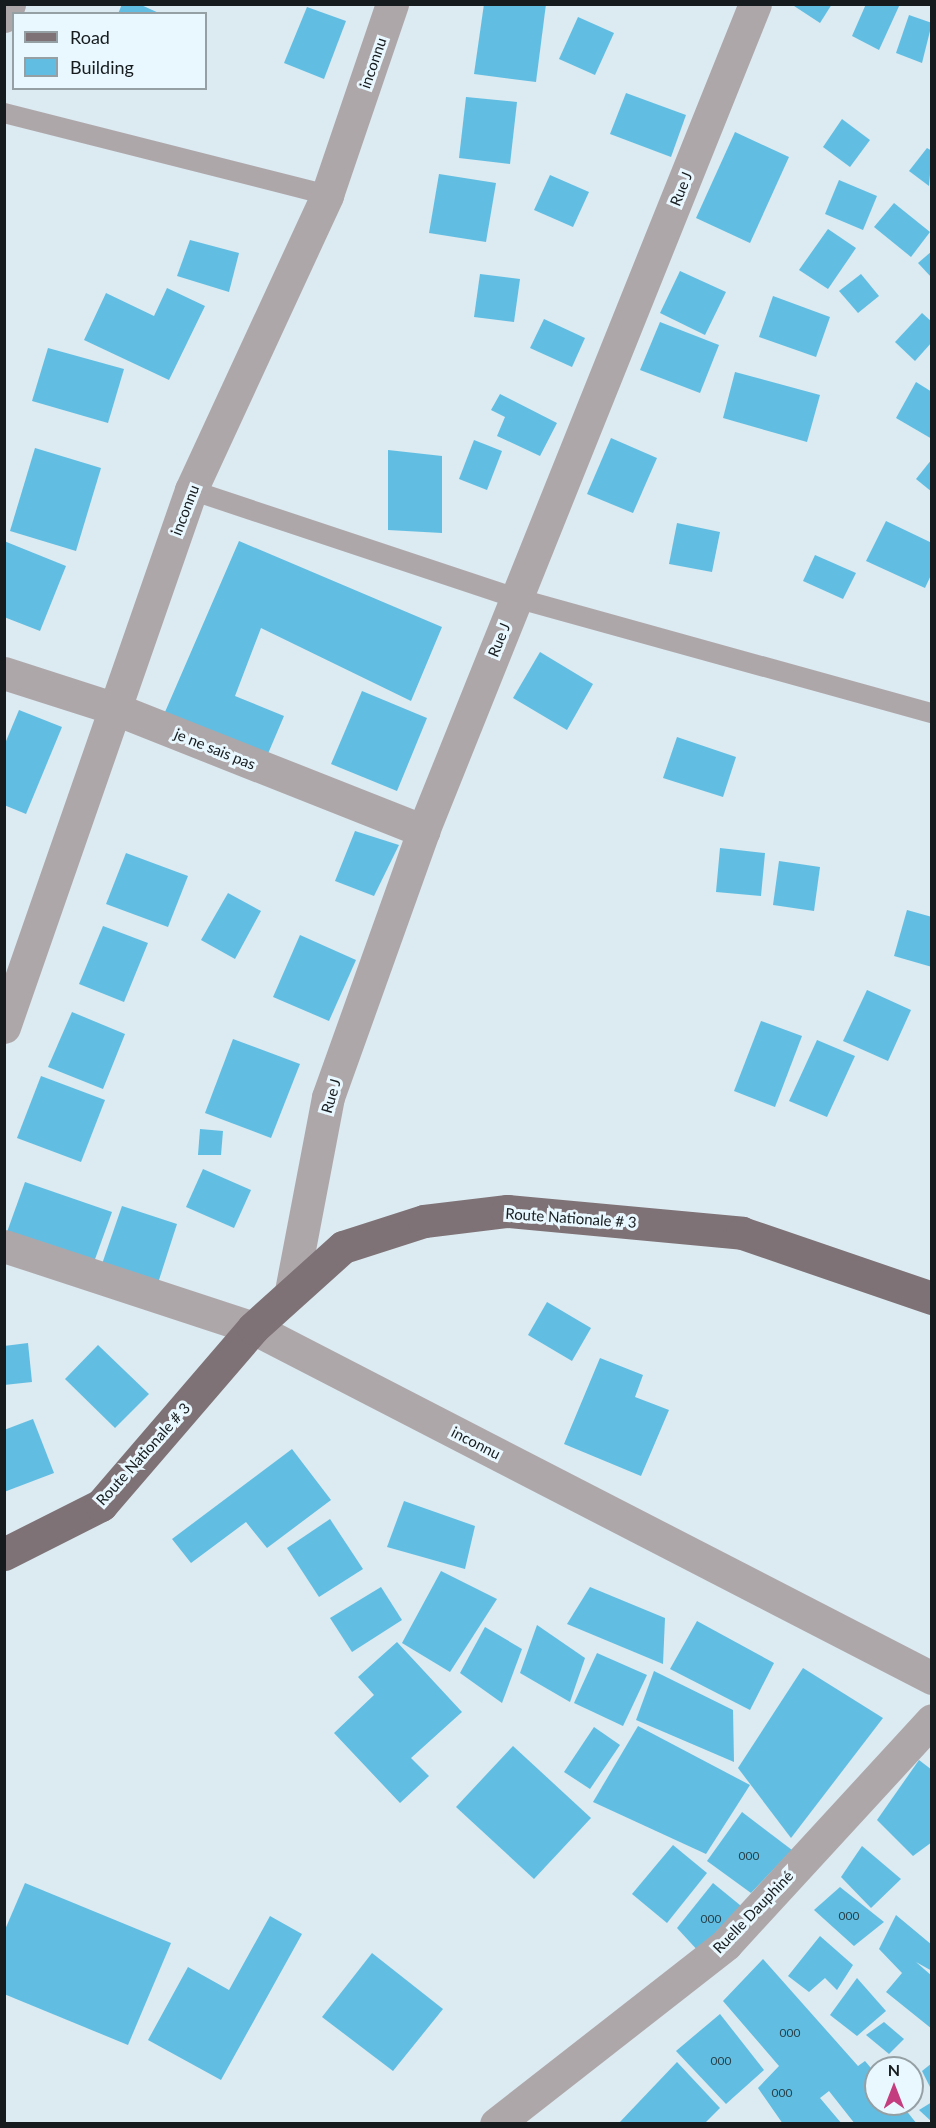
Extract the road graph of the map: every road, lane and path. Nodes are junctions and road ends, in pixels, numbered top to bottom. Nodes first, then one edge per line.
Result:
1 (9, 4) edge
2 (392, 4) edge
3 (755, 4) edge
4 (4, 16) edge
5 (4, 113) edge
6 (327, 195) junction
7 (191, 490) junction
8 (516, 598) junction
9 (4, 673) edge
10 (113, 708) junction
11 (932, 713) edge
12 (423, 831) junction
13 (4, 1027) edge
14 (4, 1246) edge
15 (291, 1291) junction
16 (932, 1298) edge
17 (253, 1328) junction
18 (4, 1554) edge
19 (932, 1678) edge
20 (932, 1720) edge
21 (496, 2124) edge

1 - 4 street
2 - 6 street, inconnu
3 - 8 street, Rue J
5 - 6 lane
6 - 7 street, inconnu
7 - 8 lane
7 - 10 street, inconnu
8 - 11 lane
8 - 12 street, Rue J
9 - 10 street, je ne sais pas
10 - 12 street, je ne sais pas
10 - 13 street, inconnu
12 - 15 street, Rue J
14 - 17 street, inconnu
15 - 16 main road, Route Nationale # 3
15 - 17 main road, Route Nationale # 3
17 - 18 main road, Route Nationale # 3
17 - 19 street, inconnu
20 - 21 street, Ruelle Dauphiné

